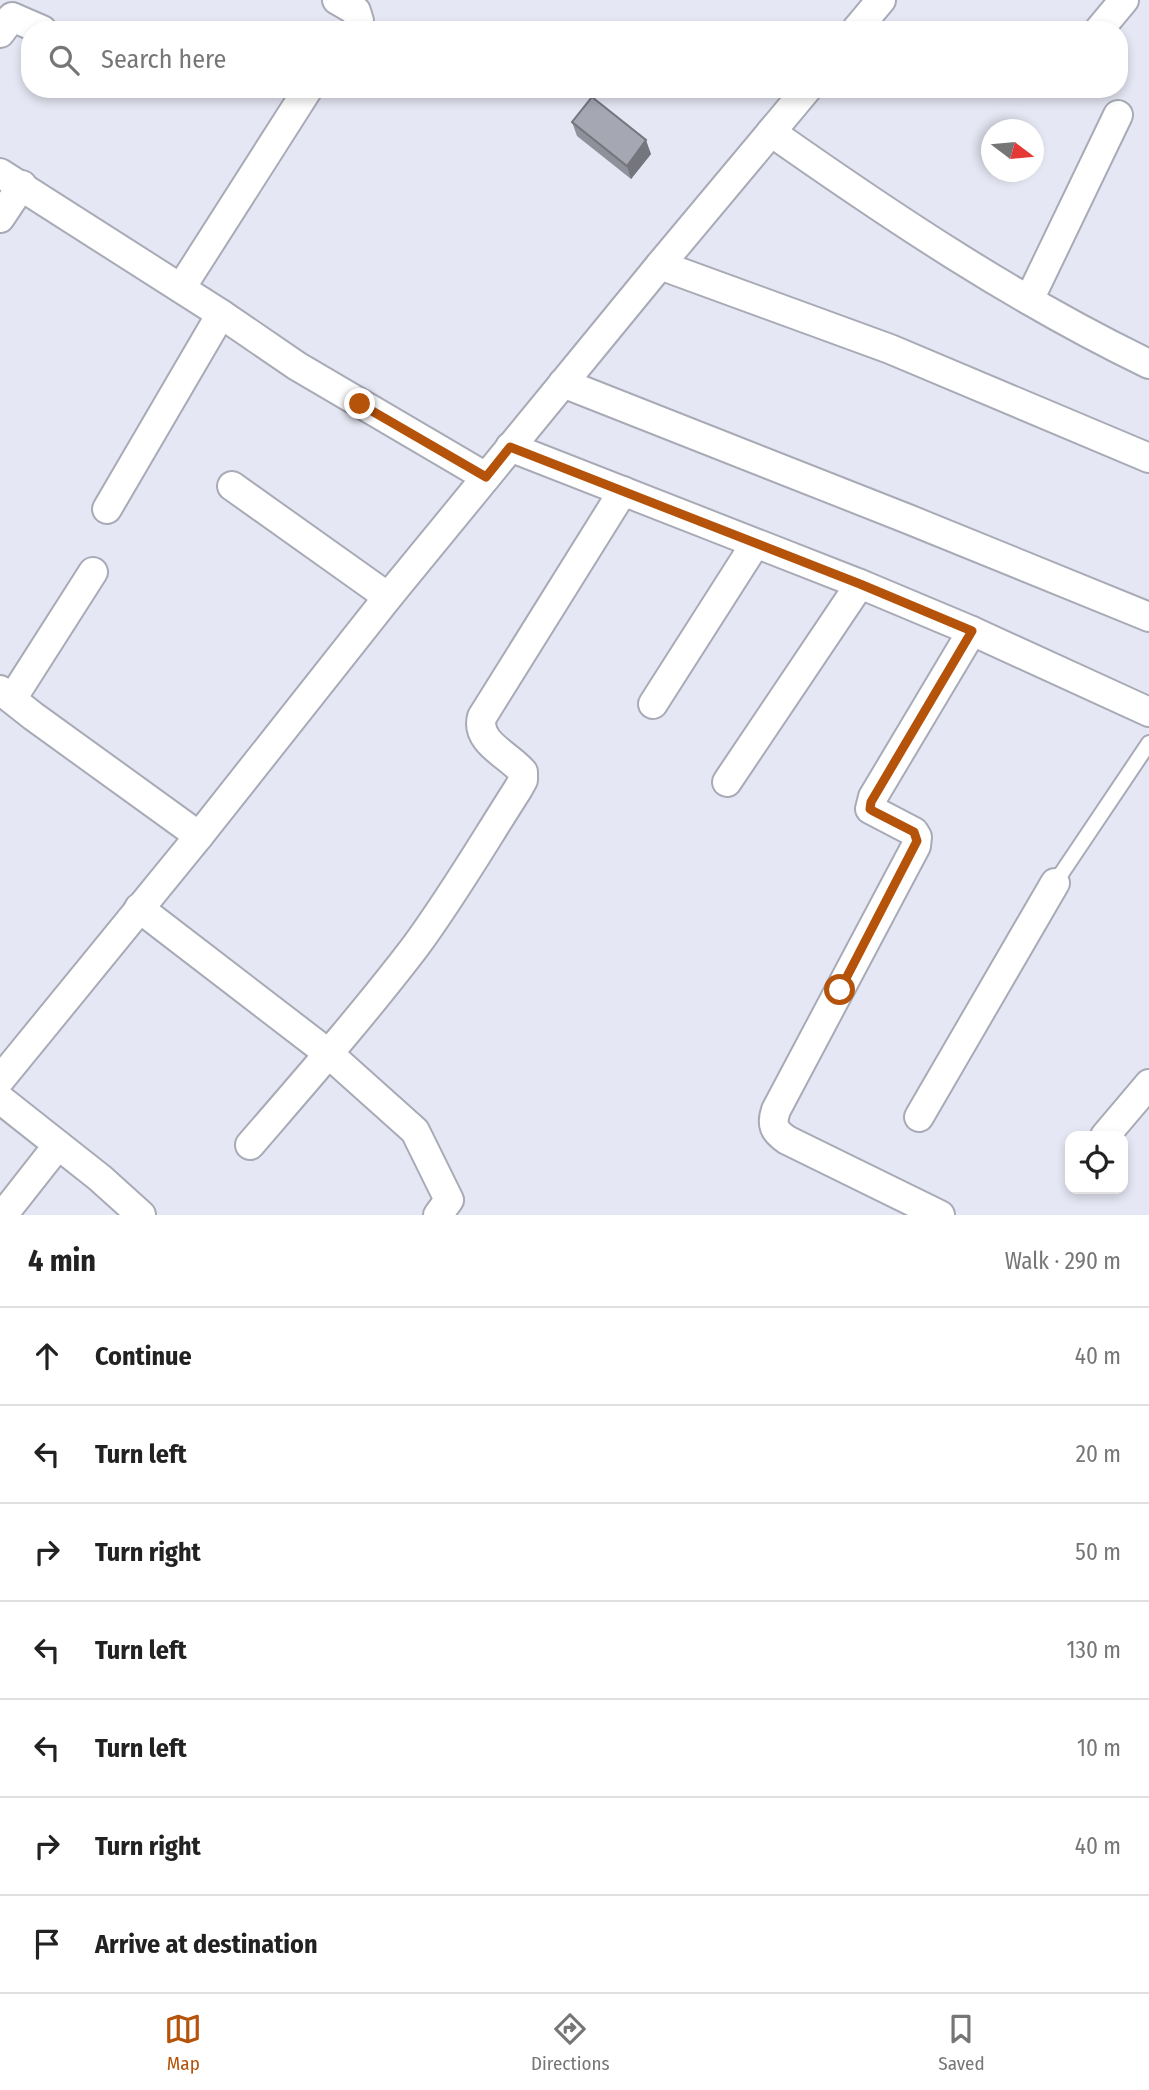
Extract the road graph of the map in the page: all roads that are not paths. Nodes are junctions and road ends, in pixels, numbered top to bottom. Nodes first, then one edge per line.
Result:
1 (337, 0) edge
2 (881, 0) edge
3 (1124, 0) edge
4 (24, 21) edge
5 (359, 21) edge
6 (864, 21) edge
7 (1106, 21) edge
8 (0, 33) edge
9 (302, 98) edge
10 (799, 98) edge
11 (1118, 115) dead end
12 (771, 132) junction
13 (11, 179) edge
14 (0, 218) edge
15 (660, 265) junction
16 (181, 288) junction
17 (1029, 300) junction
18 (221, 314) junction
19 (1149, 364) edge
20 (563, 383) junction
21 (510, 447) junction
22 (1149, 458) edge
23 (486, 477) junction
24 (232, 486) dead end
25 (623, 491) junction
26 (107, 509) dead end
27 (755, 544) junction
28 (93, 572) dead end
29 (860, 584) junction
30 (388, 597) junction
31 (1149, 617) edge
32 (972, 631) junction
33 (6, 694) edge
34 (653, 704) dead end
35 (1149, 712) edge
36 (1149, 743) edge
37 (727, 782) dead end
38 (199, 836) junction
39 (1055, 883) joint
40 (139, 908) junction
41 (329, 1054) junction
42 (0, 1080) edge
43 (1149, 1084) edge
44 (0, 1099) edge
45 (919, 1117) dead end
46 (1109, 1131) edge
47 (250, 1145) dead end
48 (58, 1146) junction
49 (3, 1215) edge
50 (141, 1215) edge
51 (439, 1215) edge
52 (940, 1215) edge

1 - 5 street
2 - 6 street
3 - 7 street
4 - 8 street
9 - 16 street
10 - 12 street
11 - 17 street
12 - 15 street
12 - 17 street
13 - 14 street
13 - 16 street
15 - 20 street
15 - 22 street
16 - 18 street
17 - 19 street
18 - 23 street
18 - 26 street
20 - 21 street
20 - 31 street
21 - 23 street
21 - 25 street
23 - 30 street
24 - 30 street
25 - 27 street
25 - 41 street
27 - 29 street
27 - 34 street
28 - 33 street
29 - 32 street
29 - 37 street
30 - 38 street
32 - 35 street
32 - 52 street
33 - 38 street
36 - 39 lane
38 - 40 street
39 - 45 street
40 - 41 street
40 - 42 street
41 - 47 street
41 - 51 street
43 - 46 street
44 - 48 street
48 - 49 street
48 - 50 street

